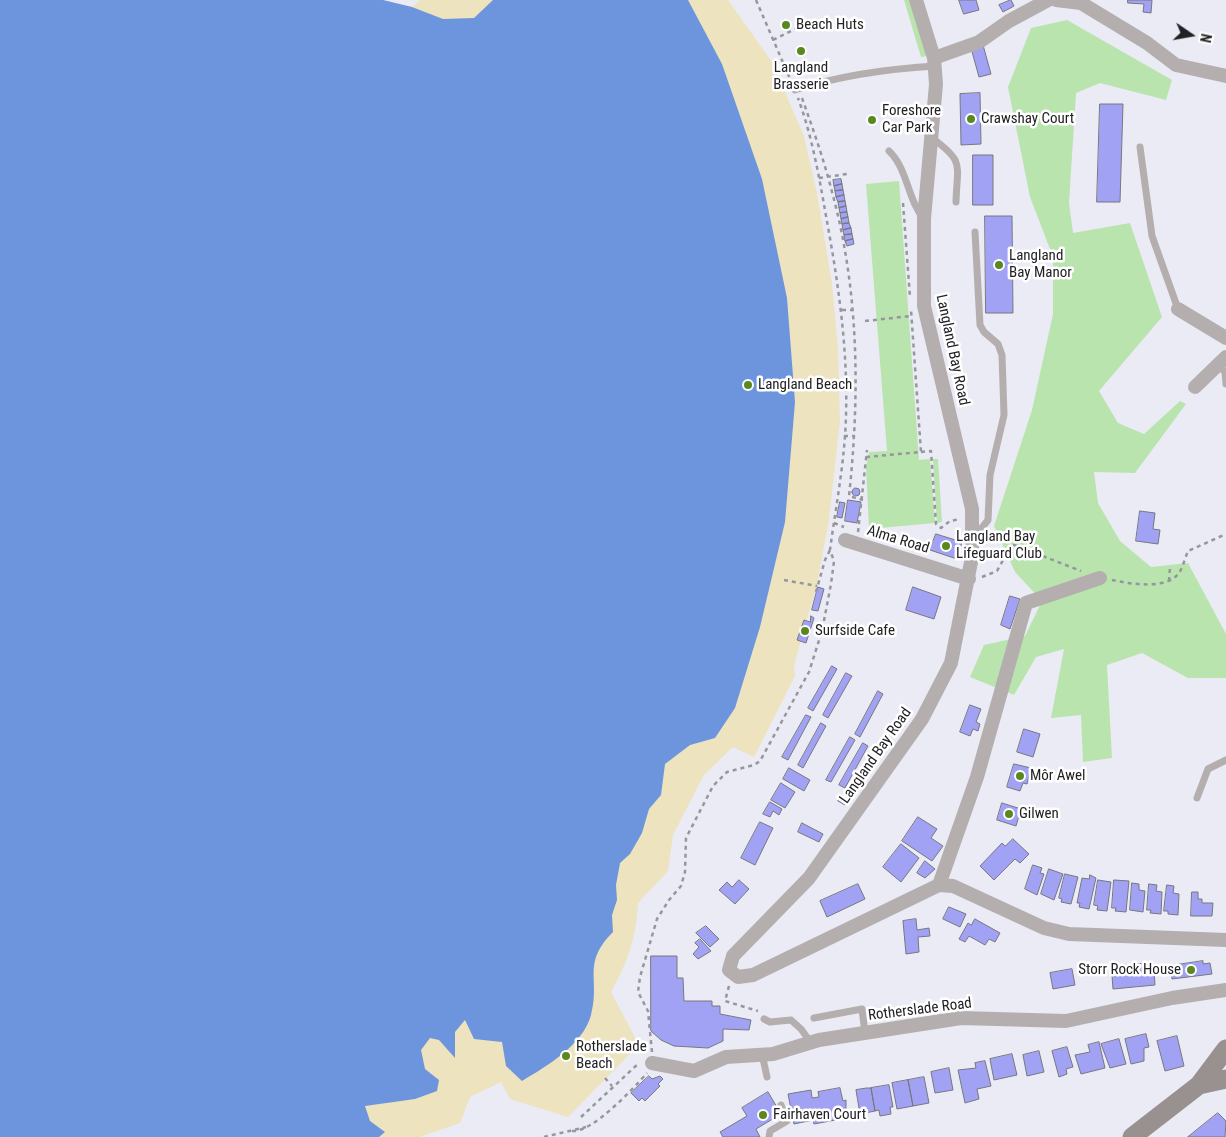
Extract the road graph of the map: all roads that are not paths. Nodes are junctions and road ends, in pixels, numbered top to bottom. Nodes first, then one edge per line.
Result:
1 (916, 0) edge
2 (1048, 0) edge
3 (1056, 0) edge
4 (934, 62) junction
5 (1226, 76) edge
6 (795, 90) road end
7 (932, 138) junction
8 (1140, 147) dead end
9 (889, 151) dead end
10 (956, 202) dead end
11 (924, 219) junction
12 (975, 232) dead end
13 (1178, 309) joint
14 (1226, 338) edge
15 (1222, 361) edge
16 (1226, 384) edge
17 (1195, 387) dead end
18 (972, 541) junction
19 (851, 542) road end
20 (1103, 578) road end
21 (969, 579) junction
22 (1226, 760) edge
23 (1197, 798) dead end
24 (939, 885) junction
25 (1226, 940) edge
26 (1226, 990) edge
27 (763, 1016) road end
28 (814, 1018) dead end
29 (865, 1033) junction
30 (811, 1043) junction
31 (1226, 1049) edge
32 (762, 1054) junction
33 (647, 1060) road end
34 (767, 1077) dead end
35 (1226, 1079) edge
36 (1199, 1085) junction
37 (781, 1105) dead end
38 (769, 1137) edge
39 (1132, 1137) edge

1 - 4 street, Langland Bay Road
2 - 4 street
3 - 5 street
4 - 6 lane
4 - 7 street, Langland Bay Road
7 - 10 lane
7 - 11 street, Langland Bay Road
8 - 13 lane
9 - 11 lane
11 - 18 street, Langland Bay Road
12 - 18 lane
13 - 14 street
15 - 16 lane
15 - 17 street
18 - 21 street, Langland Bay Road
19 - 21 street, Alma Road
20 - 24 street
21 - 24 street, Langland Bay Road
22 - 23 lane
24 - 25 street
26 - 29 street, Rotherslade Road
27 - 30 lane
28 - 29 lane
29 - 30 street, Rotherslade Road
30 - 32 street, Rotherslade Road
31 - 36 street
32 - 33 street, Rotherslade Road
32 - 34 lane
35 - 36 street
36 - 39 street
37 - 38 lane

